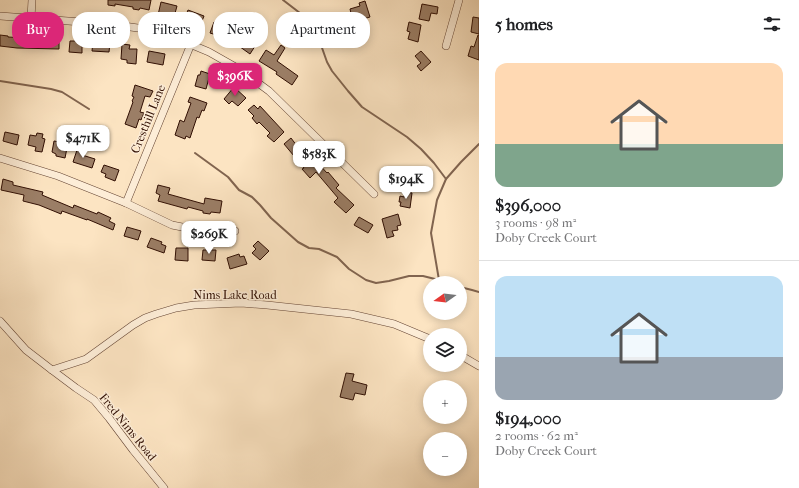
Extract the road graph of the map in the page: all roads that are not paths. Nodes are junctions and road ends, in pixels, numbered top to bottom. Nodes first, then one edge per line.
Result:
1 (32, 0) edge
2 (459, 0) edge
3 (31, 12) edge
4 (0, 16) edge
5 (12, 17) edge
6 (64, 21) edge
7 (138, 28) edge
8 (446, 46) dead end
9 (189, 48) edge
10 (200, 48) edge
11 (0, 158) edge
12 (374, 194) dead end
13 (126, 203) junction
14 (235, 231) dead end
15 (0, 321) edge
16 (423, 336) edge
17 (467, 359) edge
18 (479, 366) edge
19 (52, 370) junction
20 (164, 488) edge

1 - 3 street
2 - 8 street
4 - 5 street
6 - 7 street
9 - 13 street, Cresthill Lane
10 - 12 street
11 - 13 street
13 - 14 street
15 - 19 street
16 - 19 street, Nims Lake Road
17 - 18 street
19 - 20 street, Fred Nims Road

